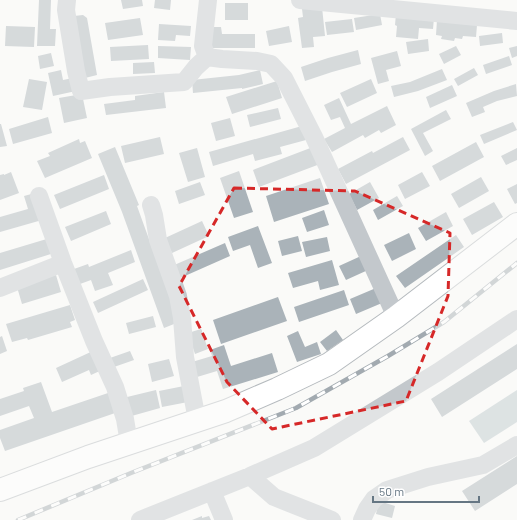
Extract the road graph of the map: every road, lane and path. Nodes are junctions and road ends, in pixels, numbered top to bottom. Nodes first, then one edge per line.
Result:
1 (67, 0) edge
2 (208, 0) edge
3 (300, 0) edge
4 (391, 4) edge
5 (517, 21) edge
6 (207, 57) junction
7 (39, 196) dead end
8 (151, 205) dead end
9 (517, 224) edge
10 (63, 263) junction
11 (0, 288) edge
12 (396, 317) junction
13 (517, 318) edge
14 (197, 420) junction
15 (129, 443) junction
16 (517, 445) edge
17 (250, 476) junction
18 (0, 490) edge
19 (212, 491) junction
20 (364, 514) edge
21 (140, 520) edge
22 (224, 520) edge
23 (332, 520) edge

1 - 6 street
2 - 6 street
3 - 4 street
4 - 5 street
6 - 12 street
7 - 10 street
8 - 14 street
9 - 12 main road
10 - 11 street
10 - 15 street
12 - 14 main road
13 - 17 street
14 - 15 main road
15 - 18 main road
16 - 20 street
17 - 19 street
17 - 23 street
19 - 21 street
19 - 22 street

